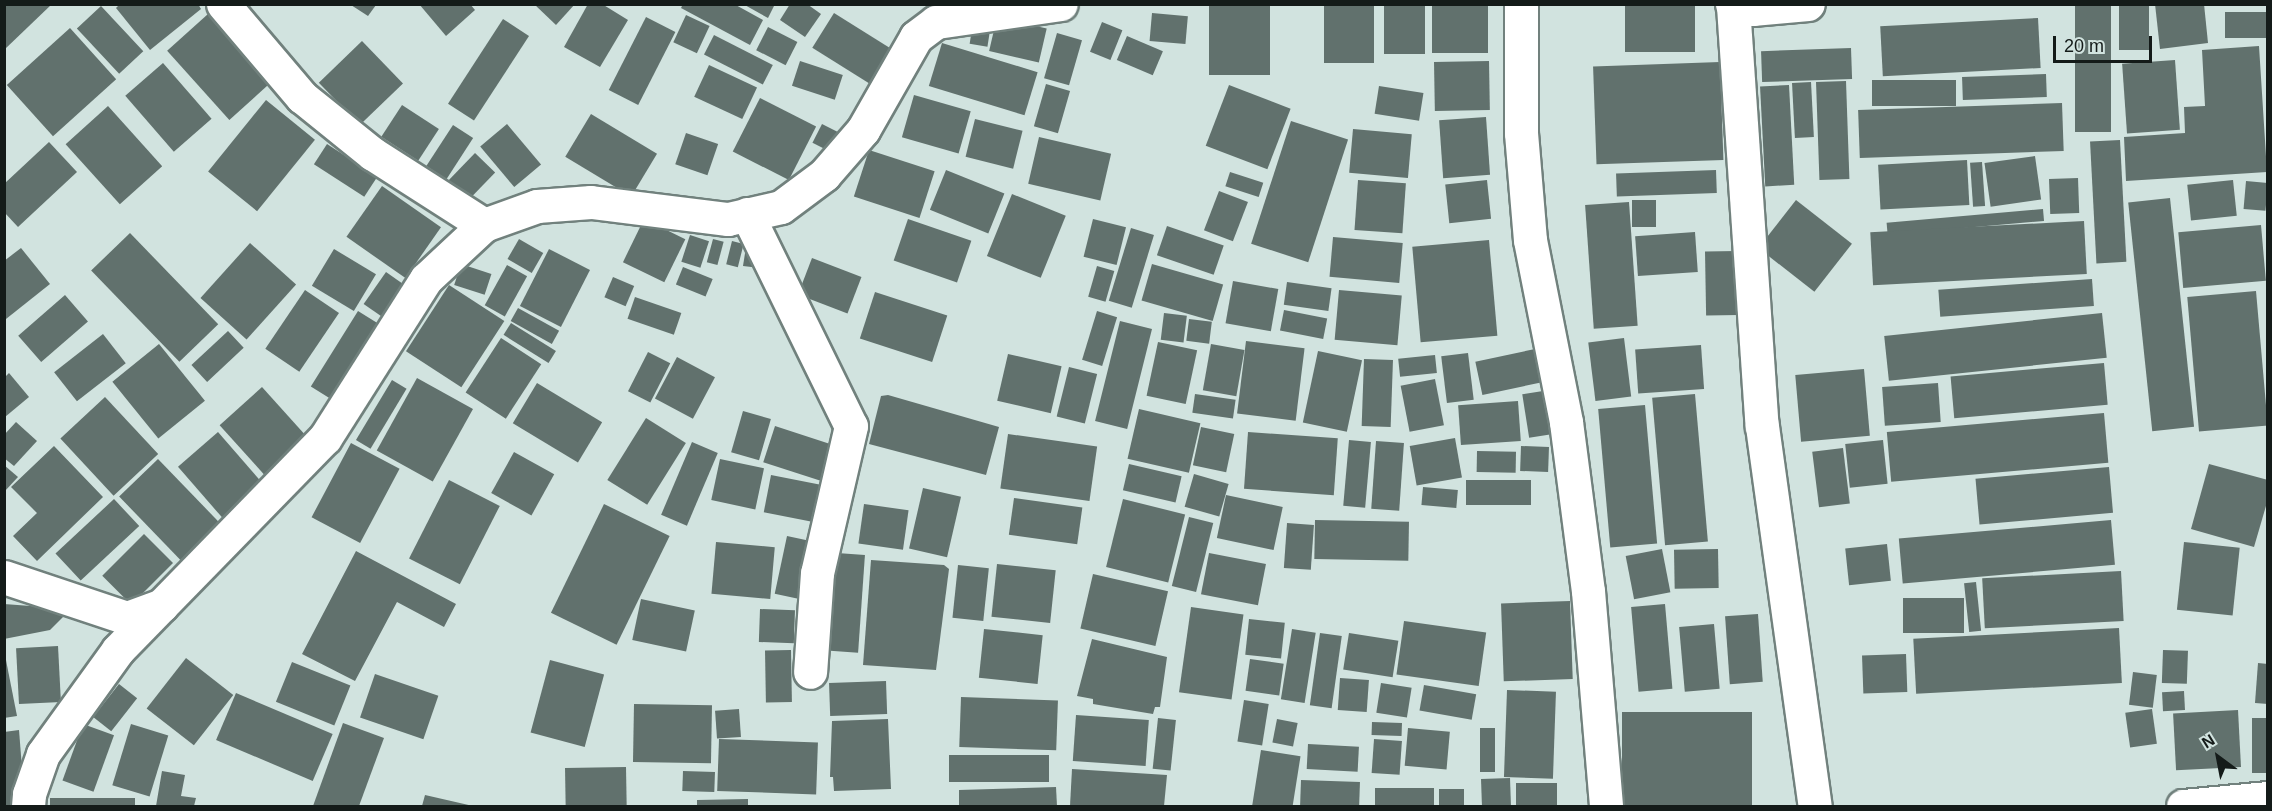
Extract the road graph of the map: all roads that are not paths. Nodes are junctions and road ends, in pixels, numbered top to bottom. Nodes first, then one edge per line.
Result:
1 (223, 4) edge
2 (1061, 4) edge
3 (1521, 4) edge
4 (1808, 4) edge
5 (1733, 5) edge
6 (747, 214) junction
7 (484, 225) junction
8 (4, 577) edge
9 (164, 605) junction
10 (810, 672) dead end
11 (2268, 798) edge
12 (28, 807) edge
13 (1606, 807) edge
14 (1815, 807) edge
15 (2183, 807) edge

1 - 7 main road
2 - 6 main road
3 - 13 main road
4 - 5 main road
5 - 14 main road
6 - 7 main road
6 - 10 main road
7 - 9 main road
8 - 9 main road
9 - 12 main road
11 - 15 main road

